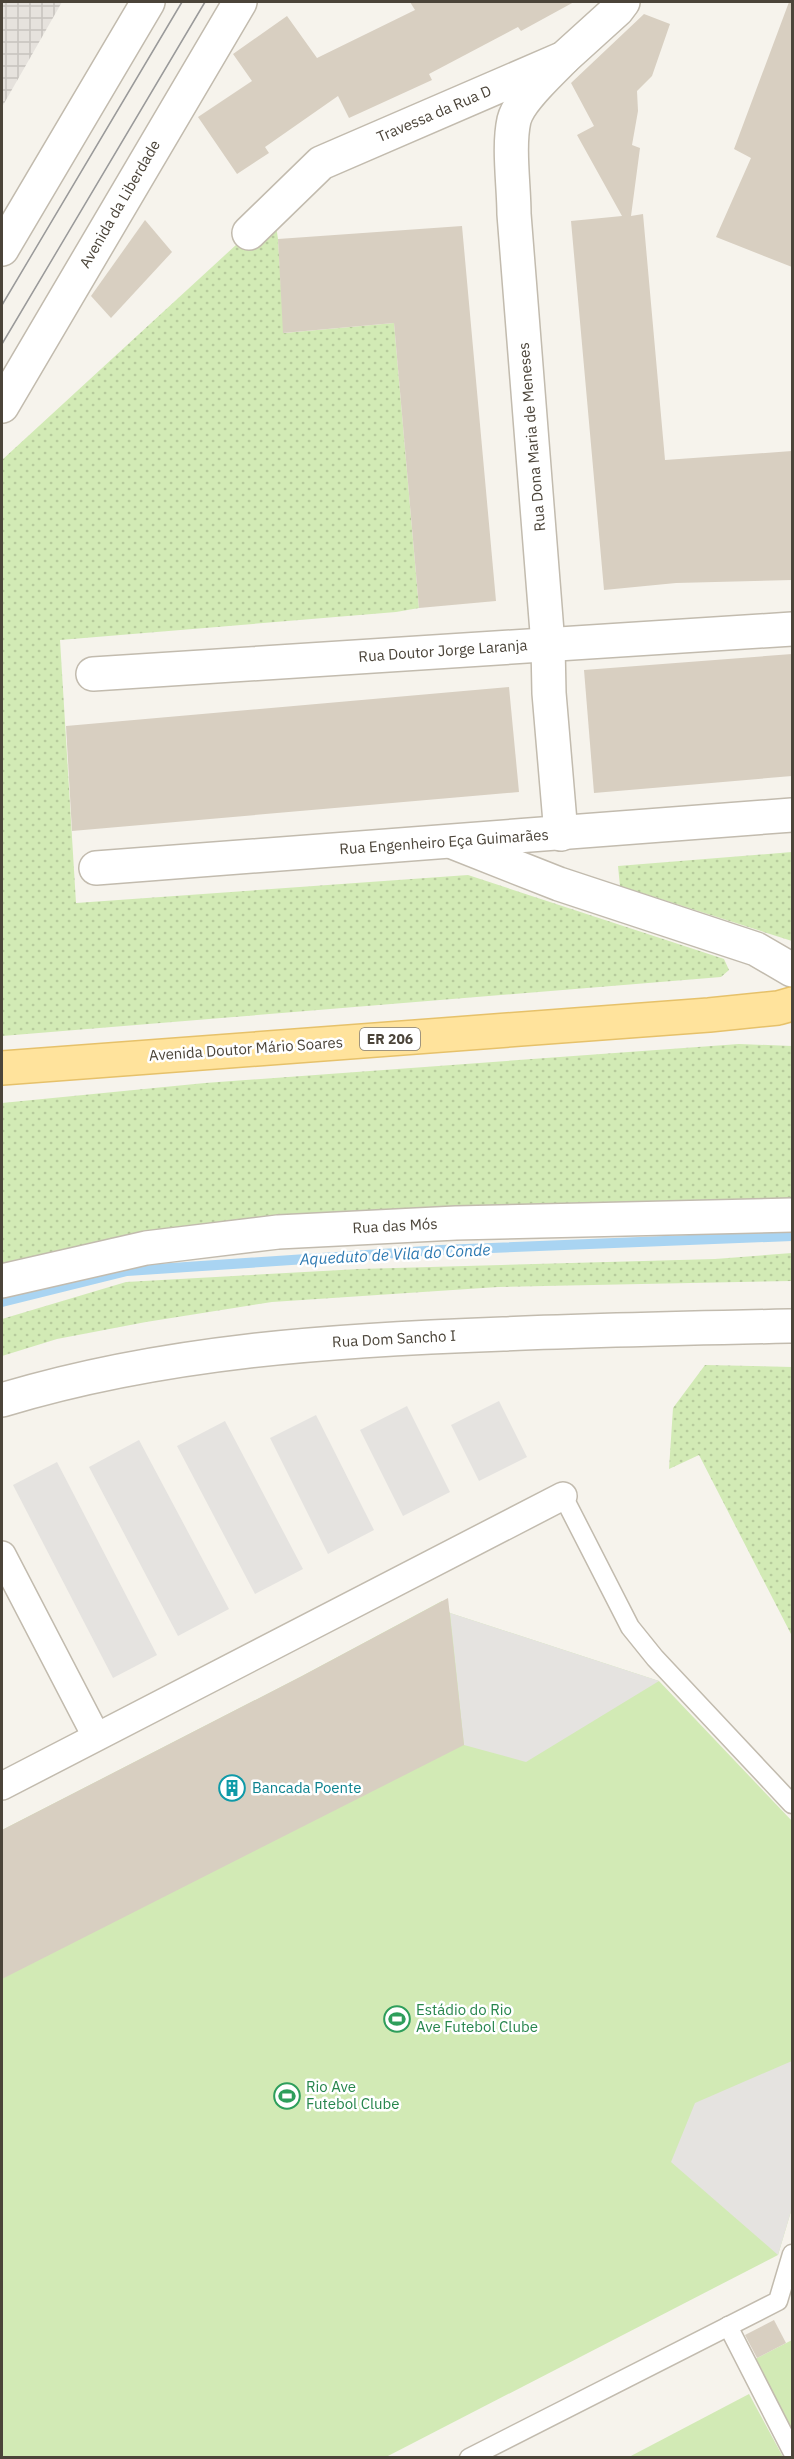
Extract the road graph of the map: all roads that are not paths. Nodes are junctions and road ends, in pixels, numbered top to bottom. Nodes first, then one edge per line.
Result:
1 (148, 2) edge
2 (240, 2) edge
3 (623, 2) edge
4 (564, 58) junction
5 (249, 233) dead end
6 (2, 249) edge
7 (2, 406) edge
8 (792, 629) edge
9 (548, 645) junction
10 (93, 674) dead end
11 (792, 815) edge
12 (561, 834) junction
13 (448, 840) junction
14 (96, 868) dead end
15 (792, 970) edge
16 (788, 1007) edge
17 (2, 1068) edge
18 (792, 1215) edge
19 (2, 1281) edge
20 (792, 1326) edge
21 (2, 1400) edge
22 (563, 1497) joint
23 (2, 1555) edge
24 (96, 1736) junction
25 (2, 1786) edge
26 (792, 1804) edge
27 (792, 2254) edge
28 (728, 2326) junction
29 (792, 2451) edge
30 (469, 2457) edge

1 - 6 street
2 - 7 street, Avenida da Liberdade
3 - 4 street, Travessa da Rua D
4 - 5 street, Travessa da Rua D
4 - 9 street, Rua Dona Maria de Meneses
8 - 9 street, Rua Doutor Jorge Laranja
9 - 10 street, Rua Doutor Jorge Laranja
9 - 12 street, Rua Dona Maria de Meneses
11 - 12 street, Rua Engenheiro Eça Guimarães
12 - 13 street, Rua Engenheiro Eça Guimarães
13 - 14 street, Rua Engenheiro Eça Guimarães
13 - 15 street
16 - 17 main road, Avenida Doutor Mário Soares / ER 206
18 - 19 street, Rua das Mós
20 - 21 street, Rua Dom Sancho I
22 - 24 street
22 - 26 lane
23 - 24 street
24 - 25 street
27 - 28 lane
28 - 29 lane
28 - 30 lane

